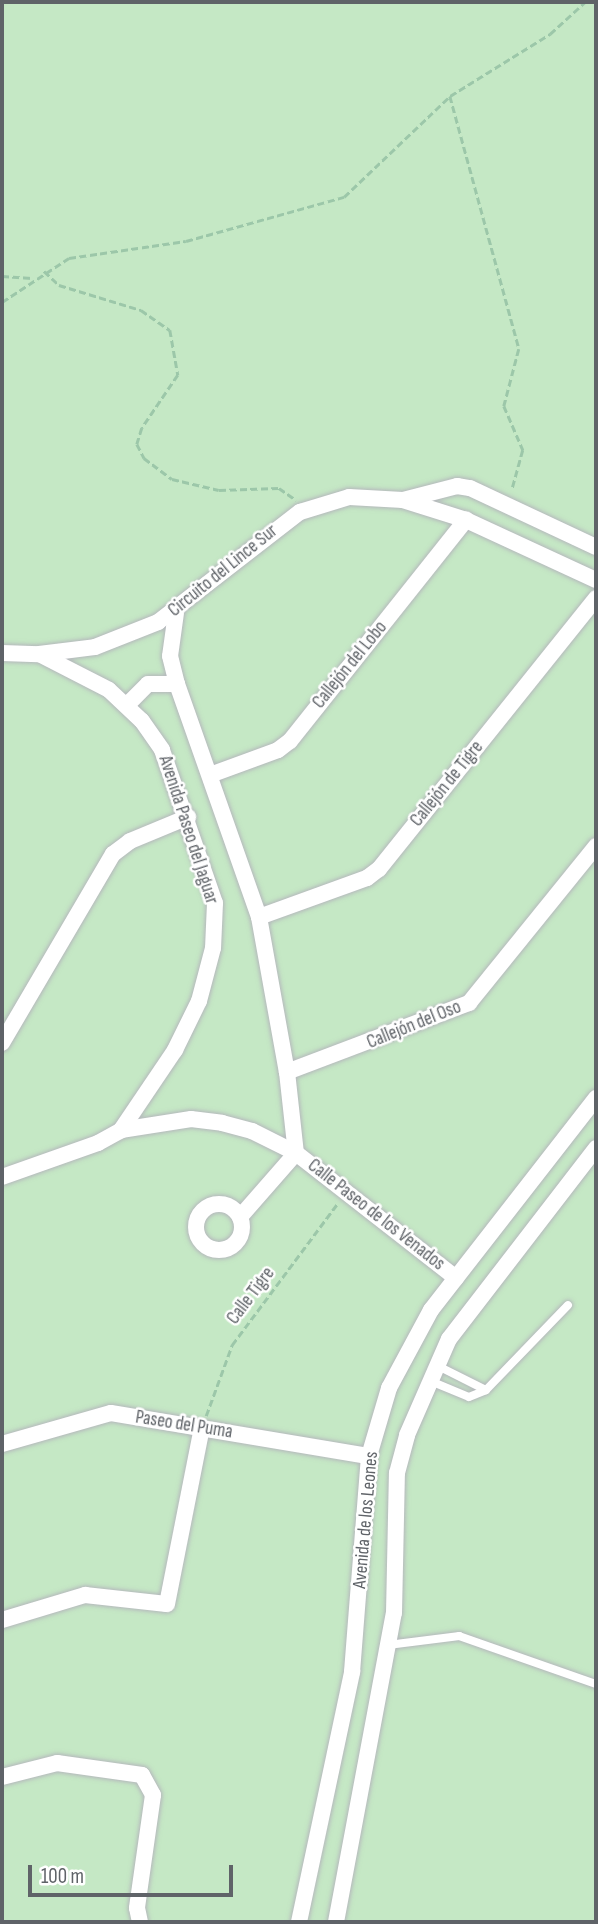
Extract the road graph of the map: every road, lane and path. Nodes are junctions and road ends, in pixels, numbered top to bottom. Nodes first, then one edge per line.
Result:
1 (584, 2) edge
2 (450, 96) junction
3 (44, 271) junction
4 (2, 276) edge
5 (33, 278) junction
6 (2, 302) edge
7 (403, 500) junction
8 (508, 506) junction
9 (300, 512) junction
10 (466, 520) junction
11 (596, 547) edge
12 (596, 580) edge
13 (596, 598) edge
14 (176, 613) junction
15 (2, 653) edge
16 (39, 654) junction
17 (177, 684) junction
18 (128, 704) junction
19 (210, 775) junction
20 (188, 817) junction
21 (596, 846) edge
22 (259, 917) junction
23 (2, 1043) edge
24 (287, 1072) junction
25 (596, 1098) edge
26 (121, 1130) junction
27 (596, 1148) edge
28 (296, 1153) junction
29 (2, 1177) edge
30 (346, 1192) junction
31 (240, 1217) dead end
32 (456, 1278) junction
33 (568, 1305) dead end
34 (432, 1373) junction
35 (486, 1390) junction
36 (202, 1428) junction
37 (2, 1444) edge
38 (369, 1456) junction
39 (2, 1620) edge
40 (388, 1646) junction
41 (354, 1659) junction
42 (384, 1665) junction
43 (596, 1684) edge
44 (2, 1777) edge
45 (140, 1922) edge
46 (299, 1922) edge
47 (336, 1922) edge

1 - 2 path
2 - 3 path
2 - 8 path
3 - 5 path
3 - 9 path
4 - 5 path
5 - 6 path
7 - 8 street
7 - 9 street, Circuito del Lince Sur
7 - 10 street
8 - 11 street
9 - 14 street, Circuito del Lince Sur
10 - 12 street
10 - 19 street, Callejón del Lobo
13 - 22 street, Callejón de Tigre
14 - 16 street, Circuito del Lince Sur
14 - 17 street, Avenida Paseo del Jaguar
15 - 16 street, Circuito del Lince Sur
16 - 18 street, Avenida Paseo del Jaguar
17 - 18 street
17 - 19 street, Avenida Paseo del Jaguar
18 - 20 street, Avenida Paseo del Jaguar
19 - 22 street, Avenida Paseo del Jaguar
20 - 23 street
20 - 26 street, Avenida Paseo del Jaguar
21 - 24 street, Callejón del Oso
22 - 24 street, Avenida Paseo del Jaguar
24 - 28 street, Avenida Paseo del Jaguar
25 - 32 street, Avenida de los Leones
26 - 28 street, Calle Paseo de los Venados
26 - 29 street
27 - 34 street, Avenida de los Leones
28 - 30 street, Calle Paseo de los Venados
28 - 31 street
30 - 32 street, Calle Paseo de los Venados
30 - 36 path, Calle Tigre
32 - 38 street, Avenida de los Leones
33 - 35 lane
34 - 35 lane
34 - 35 lane
34 - 40 street, Avenida de los Leones
36 - 37 street, Paseo del Puma
36 - 38 street, Paseo del Puma
36 - 39 street
38 - 41 street, Avenida de los Leones
40 - 42 street, Avenida de los Leones
40 - 43 lane
41 - 42 street
41 - 46 street, Avenida de los Leones
42 - 47 street, Avenida de los Leones
44 - 45 street

